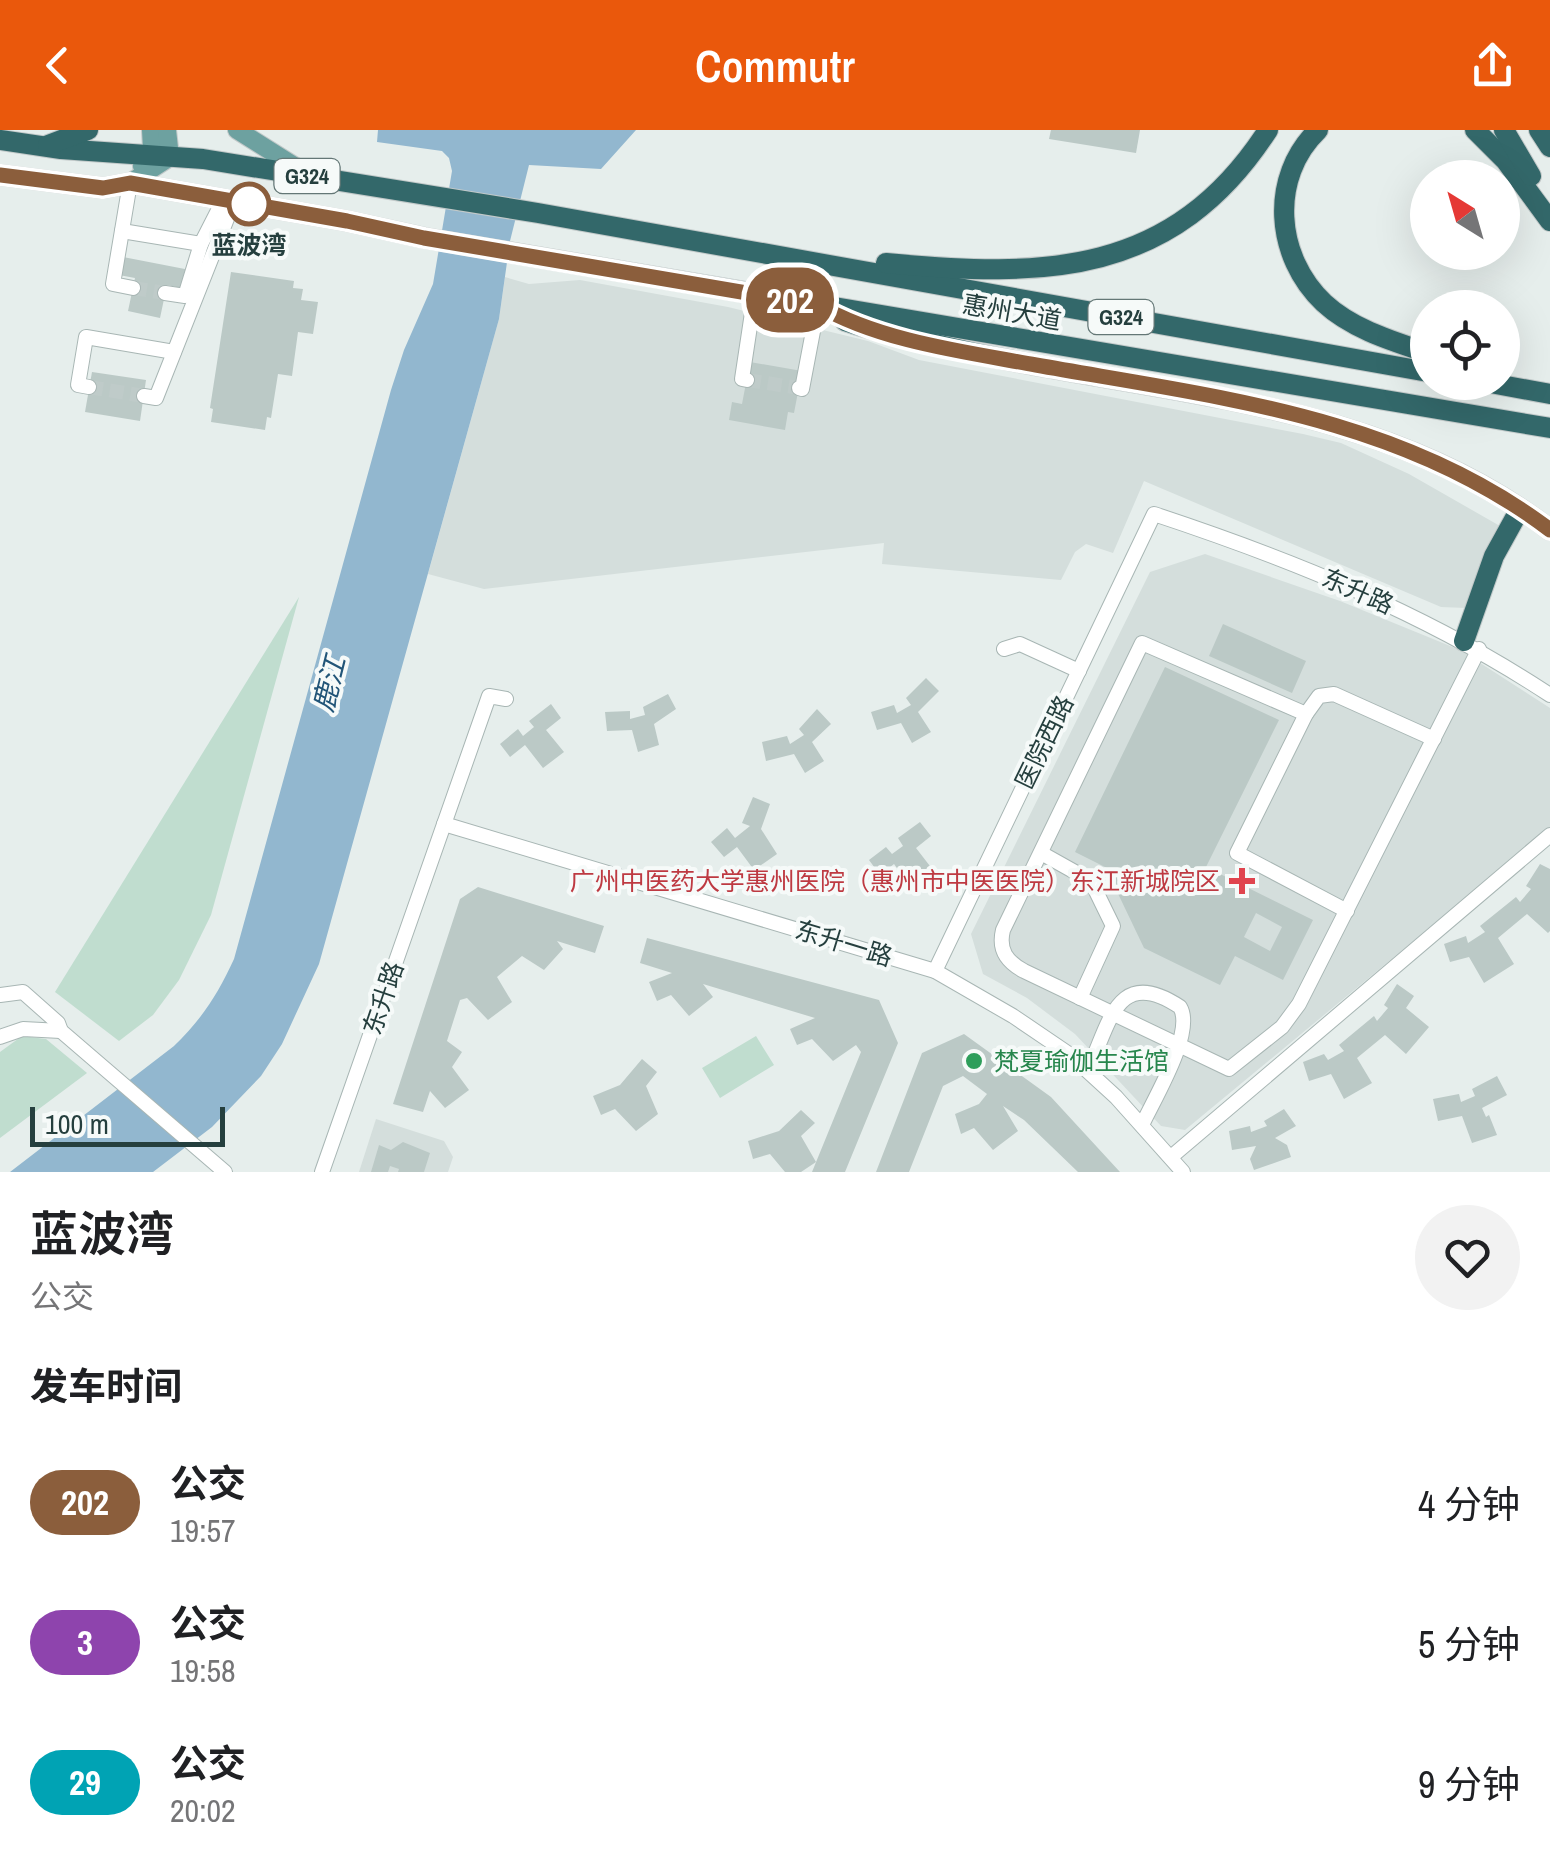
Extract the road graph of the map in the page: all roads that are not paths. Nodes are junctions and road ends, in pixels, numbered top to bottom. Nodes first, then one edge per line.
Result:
1 (152, 130) edge
2 (167, 130) edge
3 (237, 130) edge
4 (1268, 130) edge
5 (1318, 130) edge
6 (1474, 130) edge
7 (1504, 130) edge
8 (1540, 130) edge
9 (84, 132) edge
10 (0, 140) edge
11 (1550, 147) edge
12 (51, 148) junction
13 (159, 157) junction
14 (0, 175) edge
15 (312, 176) junction
16 (130, 183) junction
17 (229, 200) junction
18 (1550, 208) edge
19 (1550, 220) edge
20 (122, 231) junction
21 (201, 244) junction
22 (814, 262) junction
23 (133, 288) dead end
24 (165, 293) dead end
25 (756, 293) junction
26 (818, 305) junction
27 (1410, 347) edge
28 (174, 352) junction
29 (1410, 369) edge
30 (746, 380) dead end
31 (1520, 382) edge
32 (89, 387) dead end
33 (799, 388) dead end
34 (1520, 388) edge
35 (1550, 393) edge
36 (144, 396) dead end
37 (1550, 428) edge
38 (1520, 508) junction
39 (1154, 514) joint
40 (1550, 530) edge
41 (1471, 645) junction
42 (1004, 649) dead end
43 (1079, 670) junction
44 (1550, 695) edge
45 (506, 700) dead end
46 (1306, 714) junction
47 (1434, 739) junction
48 (444, 824) junction
49 (1550, 835) edge
50 (1041, 853) junction
51 (1347, 911) junction
52 (935, 970) junction
53 (0, 995) edge
54 (1080, 998) junction
55 (1114, 1014) junction
56 (62, 1031) junction
57 (0, 1037) edge
58 (1179, 1045) junction
59 (1088, 1070) junction
60 (1142, 1125) junction
61 (1170, 1156) junction
62 (225, 1172) edge
63 (322, 1172) edge
64 (1183, 1172) edge

1 - 13 main road
2 - 13 main road
3 - 15 main road
4 - 22 highway
5 - 27 highway
6 - 19 highway
7 - 18 highway
8 - 11 highway
9 - 12 highway
10 - 12 highway, G324
12 - 13 highway, G324
13 - 15 highway, G324
13 - 16 main road
14 - 16 highway, G324
15 - 22 highway, 惠州大道 / G324
16 - 17 highway, G324
16 - 20 street
17 - 21 street
17 - 25 highway, 惠州大道 / G324
17 - 28 street
20 - 21 street
20 - 23 street
21 - 24 street
22 - 29 highway, 惠州大道 / G324
25 - 26 highway, 惠州大道 / G324
25 - 30 street
26 - 33 street
26 - 37 highway, 惠州大道 / G324
26 - 38 highway
28 - 32 street
28 - 36 street
31 - 35 highway
34 - 35 highway
38 - 40 highway
38 - 41 highway
39 - 41 street, 东升路
39 - 43 street, 医院西路
41 - 44 street, 东升路
41 - 47 street
42 - 43 street
43 - 52 street, 医院西路
45 - 48 street, 东升路
46 - 47 street
46 - 50 street
46 - 51 street
47 - 51 street
48 - 52 street, 东升一路
48 - 63 street, 东升路
49 - 61 street
50 - 54 street
50 - 54 street
51 - 58 street
52 - 59 street, 东升一路
53 - 56 street
54 - 55 street
55 - 58 street
55 - 58 street
55 - 59 street
56 - 57 street
56 - 62 street
58 - 60 street
59 - 60 street, 东升一路
60 - 61 street, 东升一路
61 - 64 street, 东升一路

